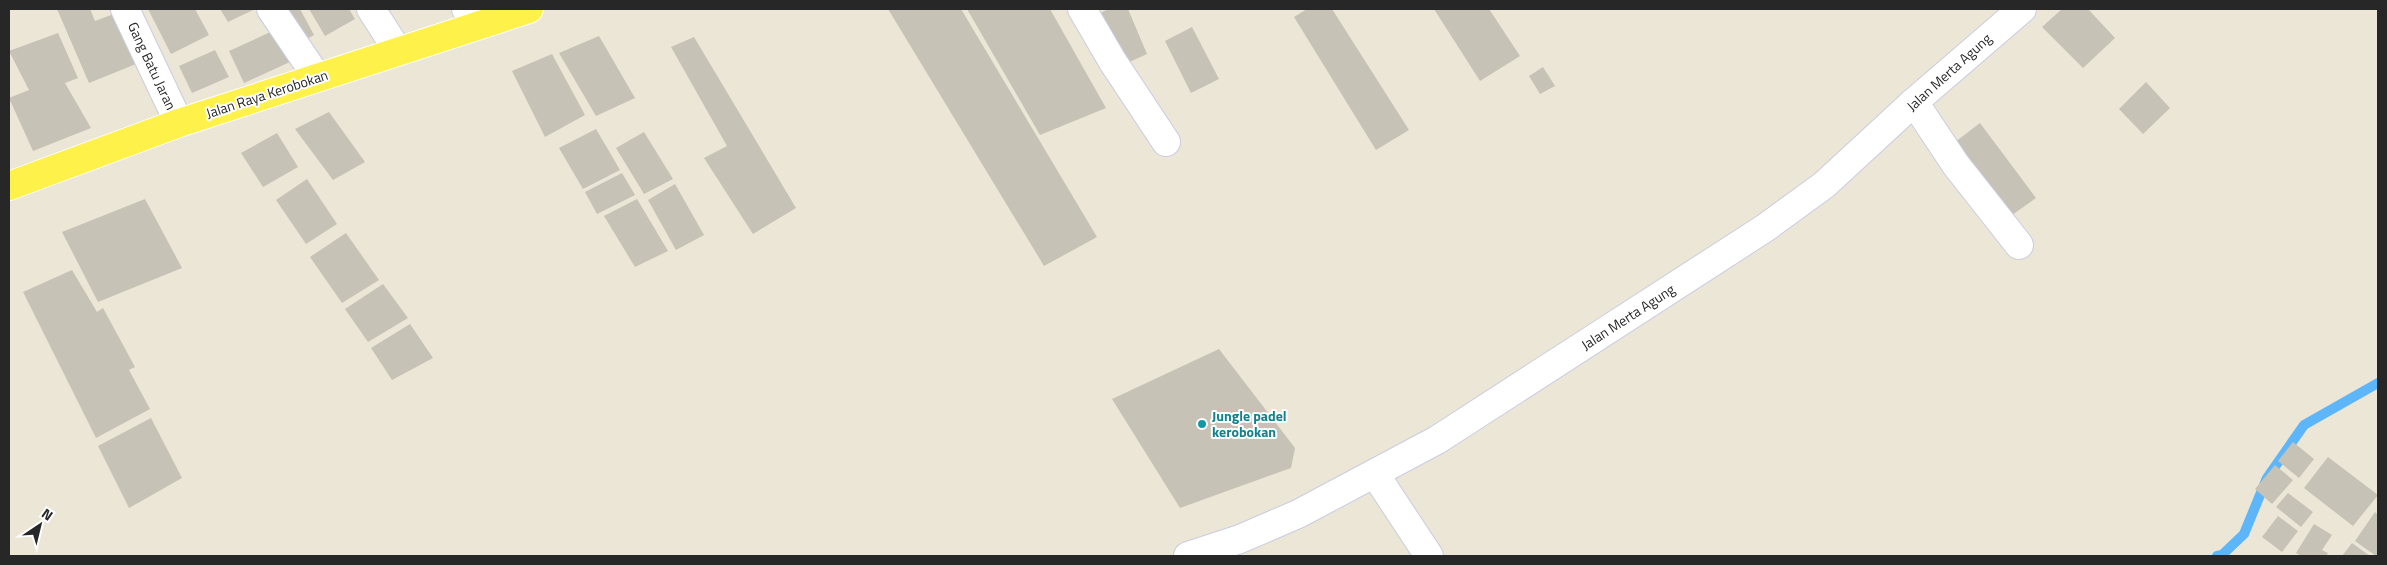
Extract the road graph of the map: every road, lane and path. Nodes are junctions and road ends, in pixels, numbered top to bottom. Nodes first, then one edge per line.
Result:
1 (126, 9) edge
2 (271, 9) edge
3 (372, 9) edge
4 (528, 9) edge
5 (1082, 9) edge
6 (2022, 9) edge
7 (471, 17) edge
8 (398, 51) junction
9 (317, 77) junction
10 (1914, 102) junction
11 (179, 124) junction
12 (1166, 142) dead end
13 (9, 186) edge
14 (2019, 245) dead end
15 (1375, 474) junction
16 (1188, 556) edge
17 (1429, 556) edge

1 - 11 street, Gang Batu Jaran
2 - 9 street
3 - 8 street
4 - 7 main road, Jalan Raya Kerobokan
5 - 12 street
6 - 10 street, Jalan Merta Agung
7 - 8 main road, Jalan Raya Kerobokan
8 - 9 main road, Jalan Raya Kerobokan
9 - 11 main road, Jalan Raya Kerobokan
10 - 14 street
10 - 15 street, Jalan Merta Agung
11 - 13 main road, Jalan Raya Kerobokan
15 - 16 street, Jalan Merta Agung
15 - 17 street

